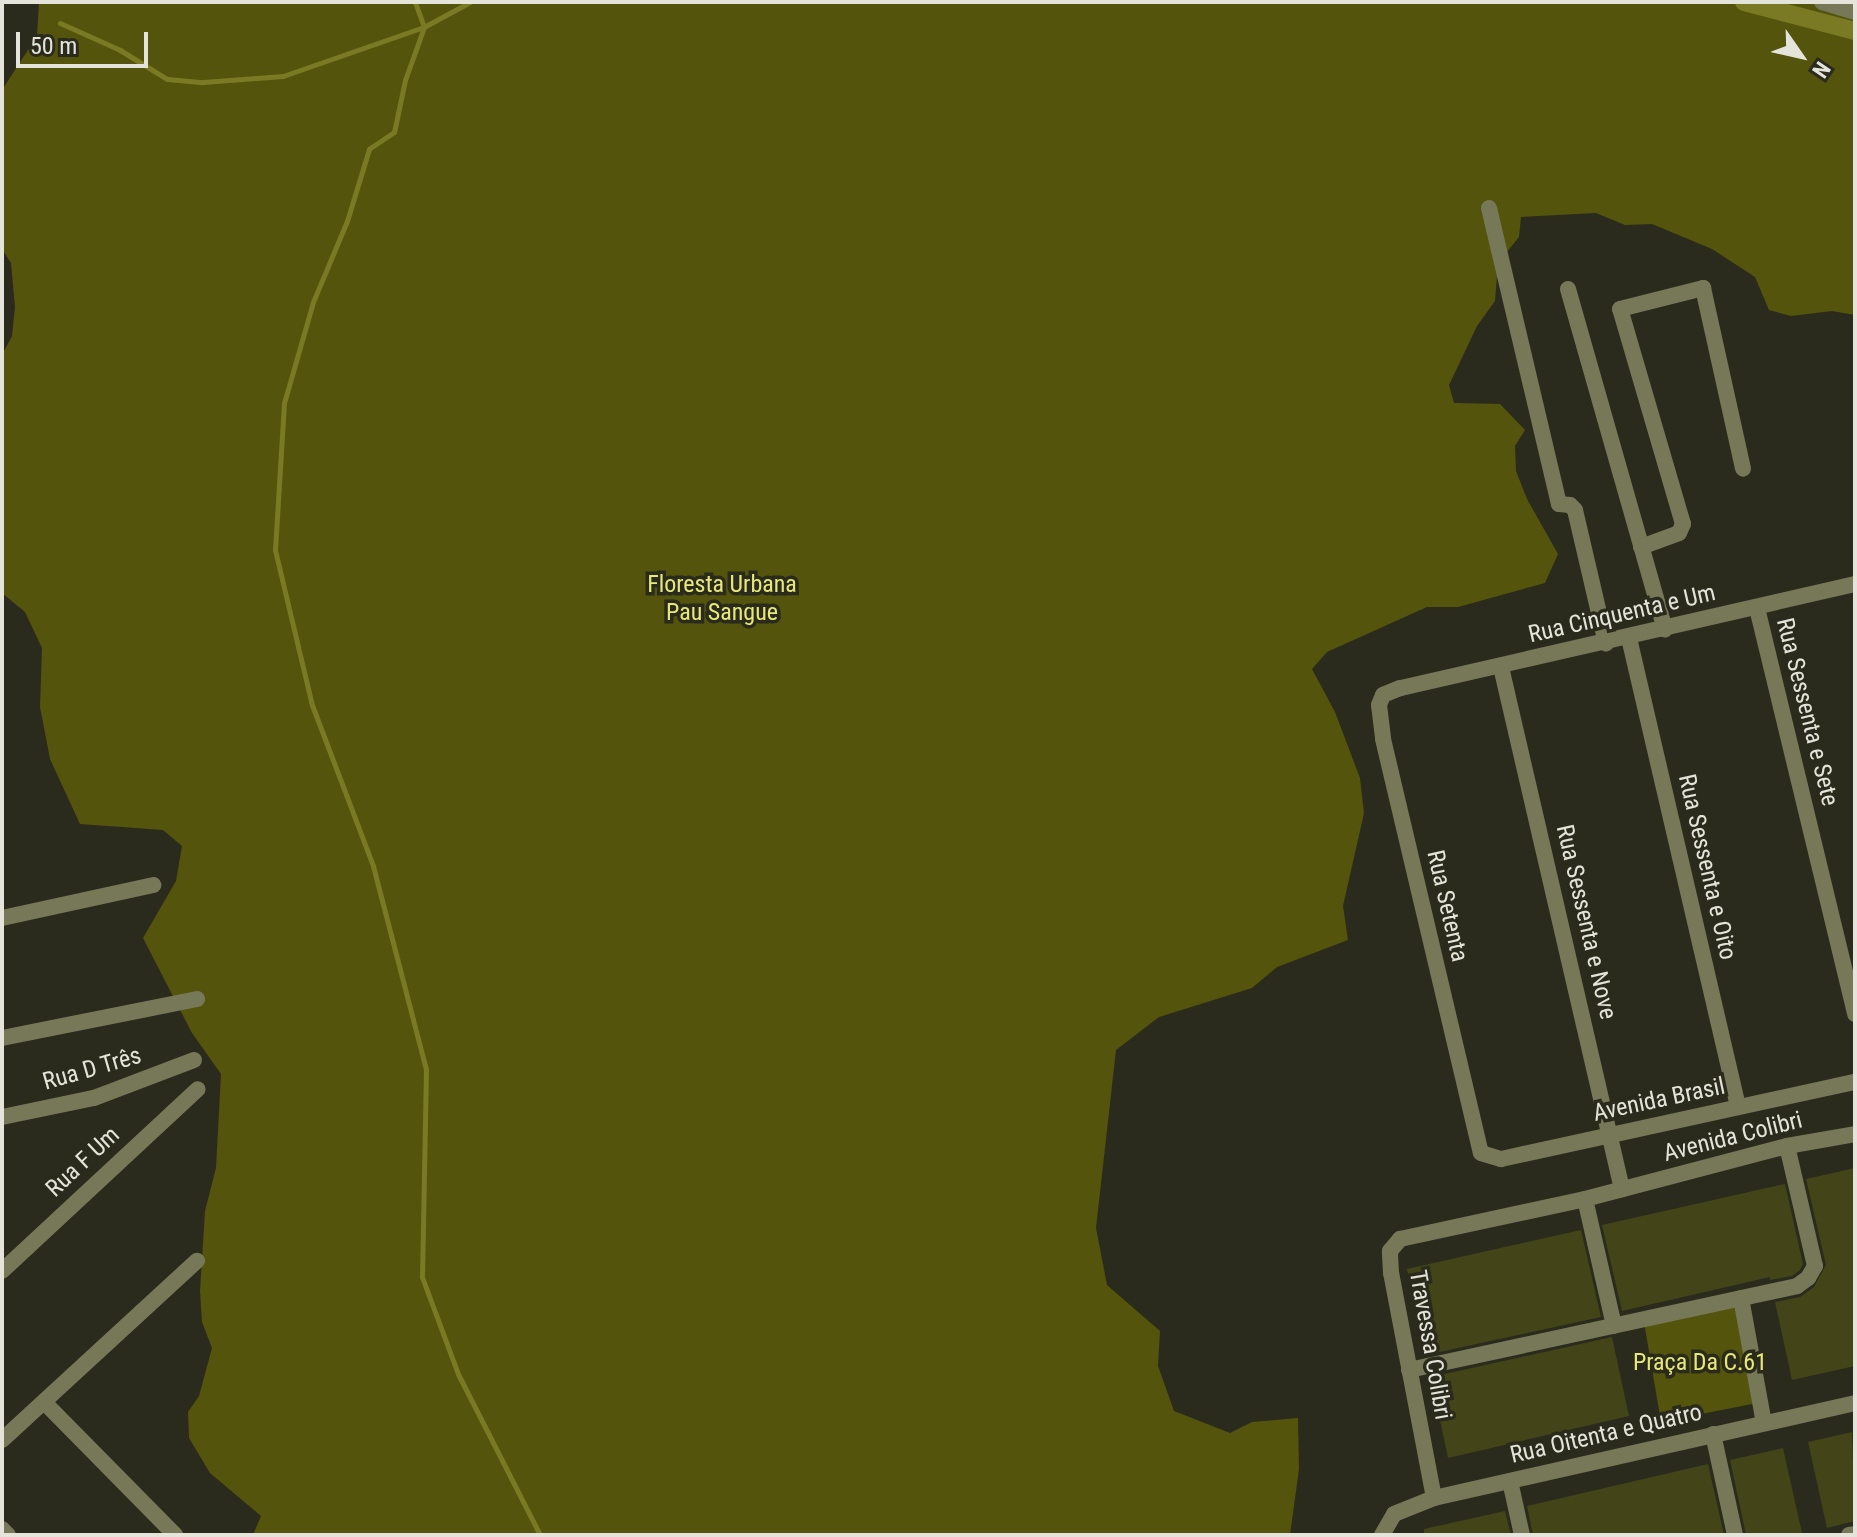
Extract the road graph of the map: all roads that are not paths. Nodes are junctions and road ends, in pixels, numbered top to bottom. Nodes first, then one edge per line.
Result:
1 (1822, 2) edge
2 (1855, 12) edge
3 (1489, 208) dead end
4 (1568, 289) dead end
5 (1743, 469) dead end
6 (1641, 547) junction
7 (1855, 584) edge
8 (1757, 608) junction
9 (1665, 629) junction
10 (1629, 638) junction
11 (1606, 643) junction
12 (1501, 667) junction
13 (1400, 688) joint
14 (153, 885) dead end
15 (2, 918) edge
16 (197, 999) dead end
17 (1855, 1014) edge
18 (2, 1038) edge
19 (194, 1060) dead end
20 (1855, 1082) edge
21 (198, 1089) dead end
22 (1738, 1107) junction
23 (2, 1117) edge
24 (1855, 1134) edge
25 (1612, 1135) junction
26 (1477, 1146) joint
27 (1787, 1146) junction
28 (1622, 1189) junction
29 (1585, 1199) junction
30 (197, 1261) dead end
31 (2, 1271) edge
32 (1741, 1298) junction
33 (1614, 1326) junction
34 (1409, 1370) junction
35 (44, 1402) junction
36 (1855, 1403) edge
37 (1764, 1423) junction
38 (1713, 1434) junction
39 (2, 1440) edge
40 (1510, 1481) junction
41 (1434, 1498) junction
42 (2, 1529) edge
43 (1855, 1534) edge
44 (8, 1535) edge
45 (175, 1535) edge
46 (1382, 1535) edge
47 (1522, 1535) edge
48 (1735, 1535) edge
49 (1849, 1535) edge

1 - 2 street
3 - 11 street
4 - 6 street
5 - 6 street
6 - 9 street
7 - 8 street, Rua Cinquenta e Um
8 - 9 street, Rua Cinquenta e Um
8 - 17 street, Rua Sessenta e Sete
9 - 10 street, Rua Cinquenta e Um
10 - 11 street, Rua Cinquenta e Um
10 - 22 street, Rua Sessenta e Oito
11 - 12 street, Rua Cinquenta e Um
12 - 13 street, Rua Cinquenta e Um
12 - 25 street, Rua Sessenta e Nove
13 - 26 street, Rua Setenta
14 - 15 street
16 - 18 street, Rua D Três
19 - 23 street, Rua D Três
20 - 22 street, Avenida Brasil
21 - 31 street, Rua F Um
22 - 25 street, Avenida Brasil
24 - 27 street, Avenida Colibri
25 - 26 street, Avenida Brasil
25 - 28 street, Rua Sessenta e Nove
27 - 28 street, Avenida Colibri
27 - 32 street
28 - 29 street, Travessa Colibri
29 - 33 street
29 - 34 street, Travessa Colibri
30 - 35 street
32 - 33 street
32 - 37 street
33 - 34 street
34 - 41 street, Travessa Colibri
35 - 39 street
35 - 45 street
36 - 37 street, Rua Oitenta e Quatro
37 - 38 street, Rua Oitenta e Quatro
38 - 40 street, Rua Oitenta e Quatro
38 - 48 street
40 - 41 street, Rua Oitenta e Quatro
40 - 47 street
41 - 46 street, Rua Oitenta e Quatro
42 - 44 street
43 - 49 street

